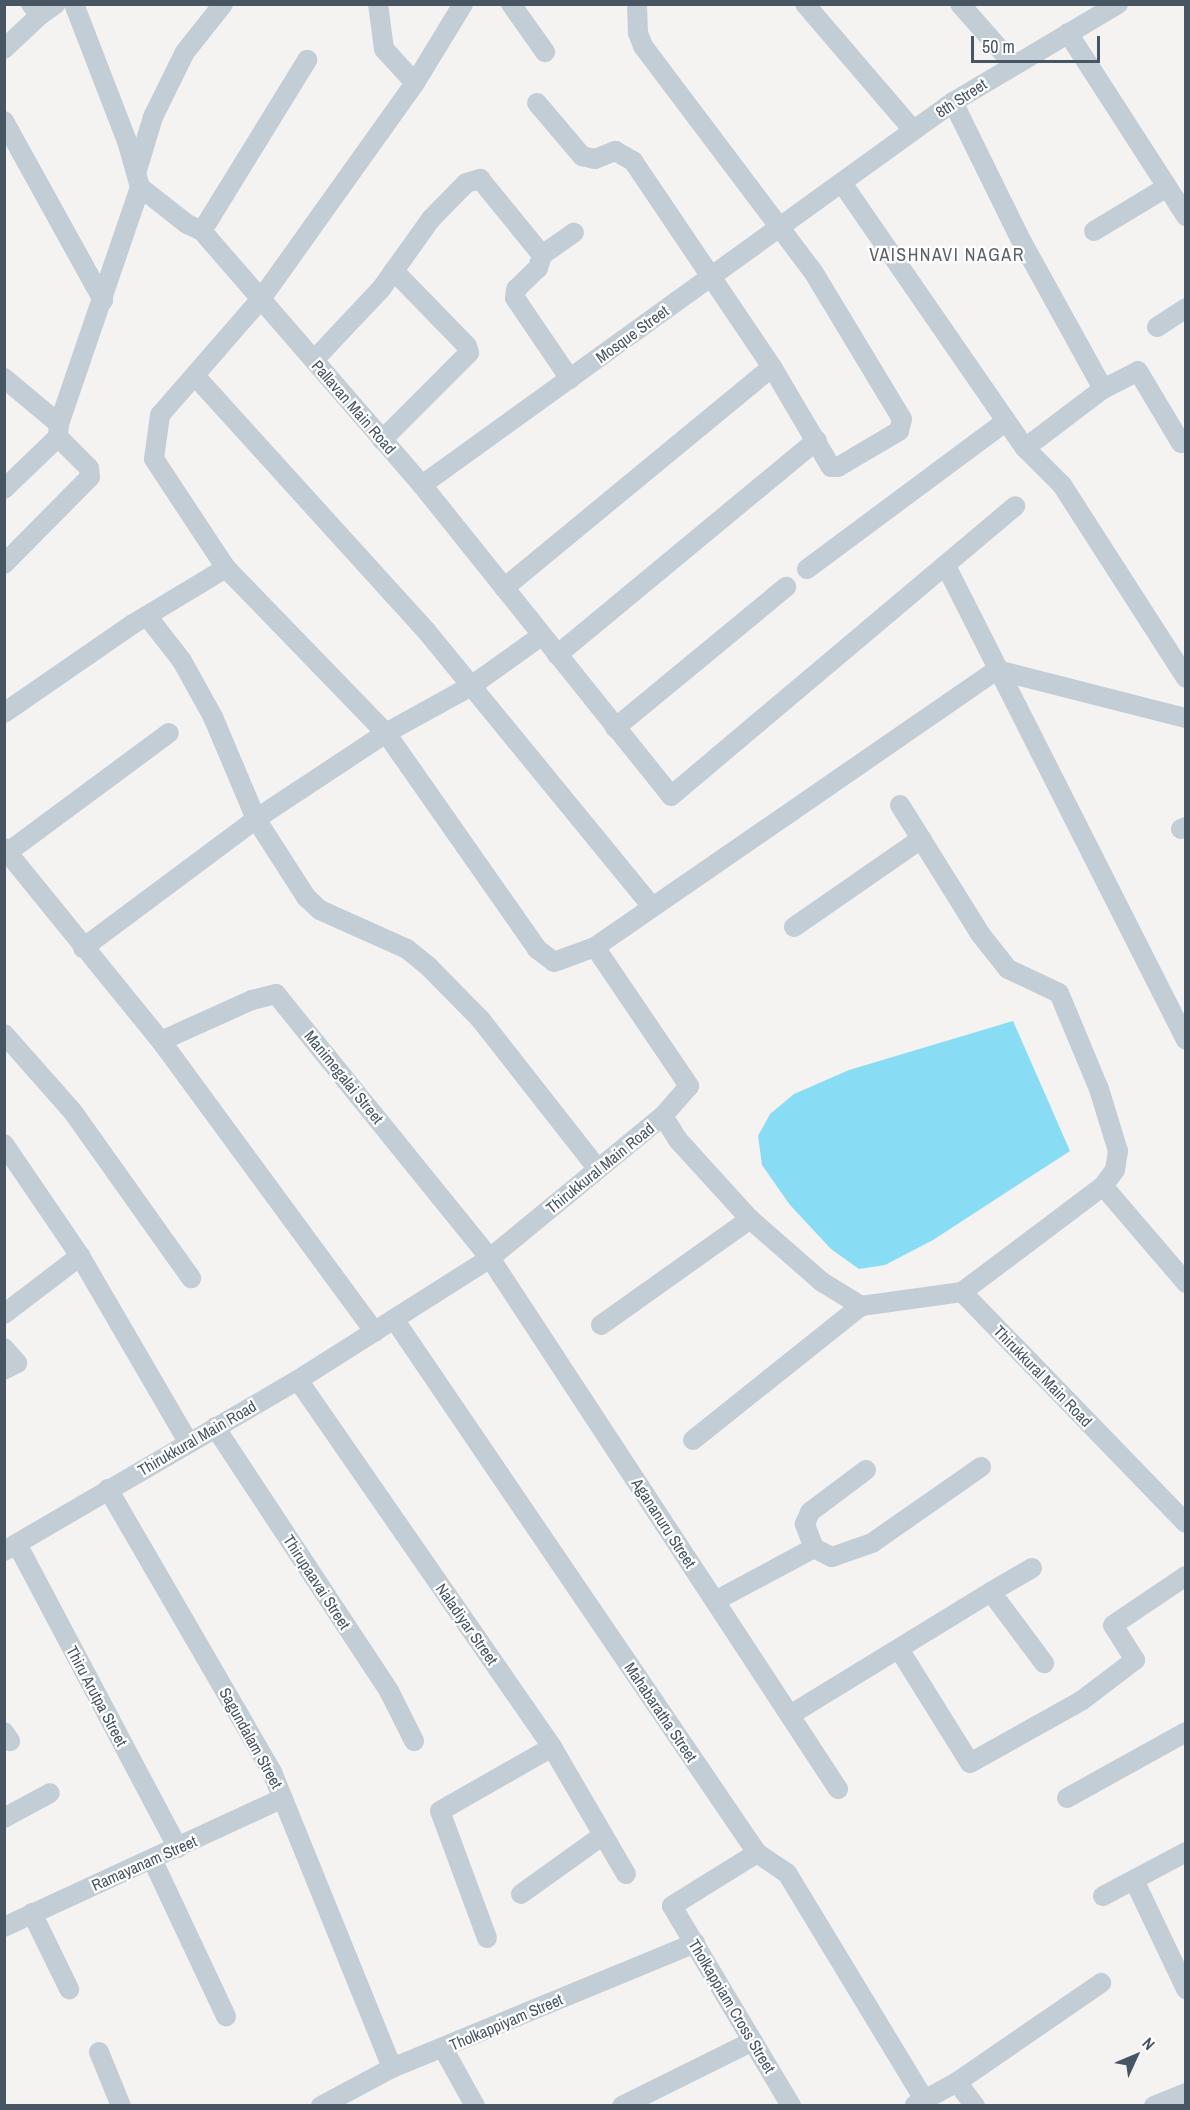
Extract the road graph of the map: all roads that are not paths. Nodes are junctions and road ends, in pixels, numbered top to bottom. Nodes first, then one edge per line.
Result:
1 (74, 4) edge
2 (224, 4) edge
3 (464, 4) edge
4 (510, 4) edge
5 (637, 4) edge
6 (805, 4) edge
7 (960, 4) edge
8 (378, 5) edge
9 (1111, 6) edge
10 (42, 8) edge
11 (1068, 33) junction
12 (4, 49) edge
13 (544, 52) dead end
14 (307, 60) dead end
15 (1013, 64) junction
16 (415, 83) junction
17 (953, 102) junction
18 (537, 104) dead end
19 (4, 121) edge
20 (913, 130) junction
21 (139, 178) junction
22 (842, 183) junction
23 (1167, 187) junction
24 (1185, 216) edge
25 (781, 227) junction
26 (202, 231) junction
27 (1094, 231) dead end
28 (574, 233) dead end
29 (542, 255) junction
30 (394, 271) junction
31 (711, 278) junction
32 (103, 300) junction
33 (260, 300) junction
34 (1185, 308) edge
35 (1157, 327) dead end
36 (314, 360) junction
37 (772, 367) junction
38 (196, 376) junction
39 (4, 378) edge
40 (570, 379) junction
41 (1104, 389) junction
42 (1006, 421) junction
43 (58, 430) junction
44 (382, 440) junction
45 (817, 440) junction
46 (1184, 445) edge
47 (1025, 448) junction
48 (422, 485) junction
49 (4, 489) edge
50 (1015, 506) dead end
51 (4, 564) edge
52 (946, 566) junction
53 (226, 568) junction
54 (807, 569) dead end
55 (786, 587) dead end
56 (504, 588) junction
57 (147, 616) junction
58 (542, 636) junction
59 (557, 655) junction
60 (997, 670) junction
61 (1185, 678) edge
62 (471, 686) junction
63 (4, 713) edge
64 (1185, 718) edge
65 (615, 728) junction
66 (169, 733) dead end
67 (386, 733) junction
68 (900, 805) dead end
69 (256, 819) junction
70 (921, 840) junction
71 (6, 850) edge
72 (652, 907) junction
73 (794, 927) dead end
74 (595, 946) junction
75 (83, 948) junction
76 (4, 1034) edge
77 (1185, 1040) edge
78 (161, 1041) junction
79 (663, 1116) junction
80 (4, 1144) edge
81 (598, 1169) junction
82 (1103, 1186) junction
83 (750, 1218) junction
84 (80, 1256) junction
85 (490, 1258) junction
86 (191, 1278) dead end
87 (1185, 1283) edge
88 (962, 1292) junction
89 (861, 1306) junction
90 (4, 1314) edge
91 (394, 1319) junction
92 (601, 1325) dead end
93 (375, 1332) junction
94 (4, 1348) edge
95 (4, 1370) edge
96 (298, 1380) junction
97 (215, 1427) junction
98 (693, 1440) dead end
99 (189, 1443) junction
100 (981, 1467) dead end
101 (866, 1470) dead end
102 (108, 1489) junction
103 (1185, 1523) edge
104 (11, 1548) edge
105 (813, 1548) junction
106 (1032, 1568) dead end
107 (1185, 1576) edge
108 (991, 1592) junction
109 (715, 1601) junction
110 (899, 1649) junction
111 (1044, 1663) dead end
112 (790, 1715) junction
113 (1185, 1732) edge
114 (414, 1741) dead end
115 (552, 1747) junction
116 (838, 1789) dead end
117 (50, 1793) dead end
118 (283, 1798) junction
119 (1066, 1798) dead end
120 (4, 1818) edge
121 (603, 1835) junction
122 (178, 1848) junction
123 (1185, 1852) edge
124 (757, 1853) junction
125 (152, 1858) junction
126 (626, 1875) dead end
127 (1134, 1880) junction
128 (521, 1894) dead end
129 (1103, 1896) dead end
130 (32, 1913) junction
131 (4, 1927) edge
132 (487, 1938) dead end
133 (695, 1943) junction
134 (1101, 1983) dead end
135 (69, 1989) dead end
136 (1185, 1989) edge
137 (226, 2016) dead end
138 (753, 2041) junction
139 (443, 2048) junction
140 (99, 2052) dead end
141 (392, 2068) junction
142 (957, 2082) junction
143 (1185, 2093) edge
144 (919, 2103) edge
145 (121, 2106) edge
146 (321, 2106) edge
147 (475, 2106) edge
148 (622, 2106) edge
149 (791, 2106) edge
150 (975, 2106) edge
151 (1154, 2106) edge

1 - 21 street
2 - 21 street
3 - 16 street
4 - 13 street
5 - 25 street
6 - 20 street
7 - 15 street
8 - 16 street
9 - 11 street, 8th Street
10 - 12 street
11 - 15 street, 8th Street
11 - 23 street
14 - 26 street
15 - 17 street, 8th Street
16 - 33 street
17 - 20 street, 8th Street
17 - 41 street
18 - 31 street
19 - 32 street
20 - 22 street, 8th Street
21 - 26 street, Pallavan Main Road
21 - 32 street
22 - 25 street, Mosque Street
22 - 42 street
23 - 24 street
23 - 27 street
25 - 31 street, Mosque Street
25 - 45 street
26 - 33 street, Pallavan Main Road
28 - 29 street
29 - 30 street
29 - 40 street
30 - 36 street
30 - 44 street
31 - 37 street
31 - 40 street, Mosque Street
32 - 43 street
33 - 36 street, Pallavan Main Road
33 - 38 street
34 - 35 street
36 - 44 street, Pallavan Main Road
37 - 45 street
37 - 56 street
38 - 53 street
38 - 62 street
39 - 43 street
40 - 48 street, Mosque Street
41 - 46 street
41 - 47 street
42 - 47 street
42 - 54 street
43 - 49 street
43 - 51 street
44 - 48 street, Pallavan Main Road
45 - 59 street
47 - 61 street
48 - 56 street, Pallavan Main Road
50 - 52 street
52 - 60 street
52 - 65 street, Pallavan Main Road
53 - 57 street
53 - 67 street
55 - 65 street
56 - 58 street, Pallavan Main Road
57 - 63 street
57 - 69 street
58 - 59 street, Pallavan Main Road
58 - 62 street
59 - 65 street, Pallavan Main Road
60 - 64 street
60 - 72 street
60 - 77 street
62 - 67 street
62 - 72 street
66 - 71 street
67 - 69 street
67 - 74 street
68 - 70 street
69 - 75 street
69 - 81 street
70 - 73 street
70 - 82 street
71 - 75 street
72 - 74 street
74 - 79 street
75 - 78 street
76 - 86 street
78 - 85 street, Manimegalai Street
78 - 93 street
79 - 81 street, Thirukkural Main Road
79 - 83 street, Thirukkural Main Road
80 - 84 street
81 - 85 street, Thirukkural Main Road
82 - 87 street
82 - 88 street
83 - 89 street, Thirukkural Main Road
83 - 92 street
84 - 90 street
84 - 99 street
85 - 91 street, Thirukkural Main Road
85 - 109 street, Agananuru Street
88 - 89 street
88 - 103 street, Thirukkural Main Road
89 - 98 street
91 - 93 street, Thirukkural Main Road
91 - 124 street, Mahabaratha Street
93 - 96 street, Thirukkural Main Road
94 - 95 street
96 - 97 street, Thirukkural Main Road
96 - 115 street, Naladiyar Street
97 - 99 street, Thirukkural Main Road
97 - 114 street, Thirupaavai Street
99 - 102 street, Thirukkural Main Road
100 - 105 street
101 - 105 street
102 - 104 street, Thirukkural Main Road
102 - 118 street, Sagundalam Street
104 - 122 street, Thiru Arutpa Street
105 - 109 street
106 - 108 street
107 - 110 street
108 - 110 street
108 - 111 street
109 - 112 street, Agananuru Street
110 - 112 street
112 - 116 street, Agananuru Street
113 - 119 street
115 - 121 street, Naladiyar Street
115 - 132 street
117 - 120 street
118 - 122 street, Ramayanam Street
118 - 141 street, Sagundalam Street
121 - 126 street, Naladiyar Street
121 - 128 street
122 - 125 street, Ramayanam Street
123 - 127 street
124 - 133 street, Tholkappiam Cross Street
124 - 144 street, Mahabaratha Street
125 - 130 street, Ramayanam Street
125 - 137 street
127 - 129 street
127 - 136 street
130 - 131 street, Ramayanam Street
130 - 135 street
133 - 138 street, Tholkappiam Cross Street
133 - 139 street, Tholkappiyam Street
134 - 142 street
138 - 148 street
138 - 149 street, Tholkappiam Cross Street
139 - 141 street, Tholkappiyam Street
139 - 147 street
140 - 145 street
141 - 146 street, Tholkappiyam Street
142 - 144 street
142 - 150 street
143 - 151 street

